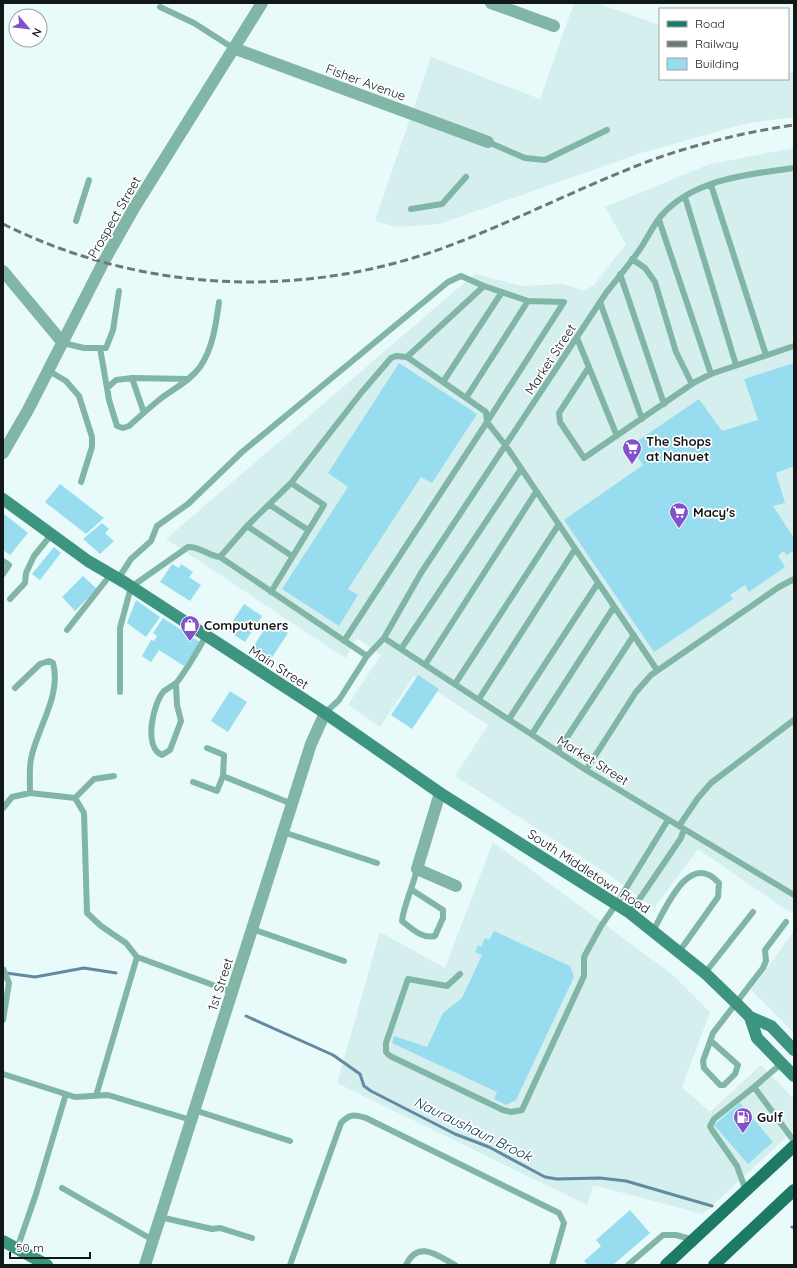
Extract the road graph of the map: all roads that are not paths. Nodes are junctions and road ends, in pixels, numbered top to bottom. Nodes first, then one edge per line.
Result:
1 (262, 3) edge
2 (491, 3) edge
3 (160, 7) dead end
4 (554, 26) dead end
5 (233, 48) junction
6 (607, 130) dead end
7 (488, 142) joint
8 (794, 168) edge
9 (466, 177) dead end
10 (89, 180) dead end
11 (711, 185) junction
12 (685, 197) junction
13 (411, 210) dead end
14 (659, 220) junction
15 (76, 221) dead end
16 (632, 259) junction
17 (3, 271) edge
18 (620, 274) junction
19 (484, 286) junction
20 (119, 291) dead end
21 (502, 292) junction
22 (528, 301) junction
23 (219, 302) dead end
24 (600, 302) junction
25 (577, 338) junction
26 (63, 343) junction
27 (794, 346) edge
28 (100, 348) junction
29 (766, 355) junction
30 (407, 357) junction
31 (736, 365) junction
32 (590, 367) junction
33 (49, 371) junction
34 (711, 374) junction
35 (132, 378) junction
36 (188, 379) junction
37 (443, 382) junction
38 (692, 384) junction
39 (107, 388) junction
40 (466, 398) junction
41 (664, 404) junction
42 (144, 413) junction
43 (642, 419) junction
44 (487, 422) junction
45 (616, 436) junction
46 (506, 446) junction
47 (3, 453) edge
48 (521, 469) junction
49 (81, 482) dead end
50 (291, 483) junction
51 (536, 492) junction
52 (3, 499) edge
53 (270, 505) junction
54 (559, 524) junction
55 (247, 526) junction
56 (308, 530) junction
57 (51, 536) junction
58 (575, 549) junction
59 (292, 556) junction
60 (220, 557) junction
61 (3, 561) edge
62 (3, 574) edge
63 (114, 576) junction
64 (794, 579) edge
65 (598, 583) junction
66 (131, 586) junction
67 (271, 592) junction
68 (10, 599) dead end
69 (614, 607) junction
70 (67, 630) dead end
71 (206, 636) junction
72 (634, 636) junction
73 (384, 638) junction
74 (344, 641) junction
75 (401, 649) junction
76 (367, 656) junction
77 (425, 665) junction
78 (657, 670) junction
79 (176, 684) junction
80 (455, 684) junction
81 (15, 688) dead end
82 (120, 692) dead end
83 (479, 699) junction
84 (325, 714) junction
85 (509, 719) junction
86 (794, 720) edge
87 (532, 734) junction
88 (207, 748) dead end
89 (558, 751) junction
90 (586, 770) junction
91 (114, 776) dead end
92 (223, 776) junction
93 (193, 782) dead end
94 (30, 793) junction
95 (440, 793) junction
96 (75, 798) junction
97 (292, 804) junction
98 (3, 808) edge
99 (668, 820) junction
100 (682, 827) junction
101 (283, 832) junction
102 (377, 863) dead end
103 (417, 869) junction
104 (456, 886) dead end
105 (412, 890) junction
106 (794, 895) edge
107 (617, 903) junction
108 (753, 912) dead end
109 (630, 913) junction
110 (786, 922) dead end
111 (252, 929) junction
112 (653, 930) junction
113 (679, 952) junction
114 (137, 957) junction
115 (344, 961) dead end
116 (3, 969) edge
117 (460, 974) dead end
118 (705, 974) junction
119 (232, 992) junction
120 (737, 1004) junction
121 (750, 1017) junction
122 (3, 1020) edge
123 (710, 1041) junction
124 (794, 1050) edge
125 (782, 1063) junction
126 (3, 1074) edge
127 (794, 1076) edge
128 (754, 1087) junction
129 (66, 1094) junction
130 (96, 1096) junction
131 (193, 1115) junction
132 (290, 1141) dead end
133 (794, 1141) edge
134 (794, 1146) edge
135 (62, 1188) dead end
136 (794, 1190) edge
137 (746, 1191) junction
138 (160, 1217) junction
139 (252, 1238) dead end
140 (153, 1240) junction
141 (694, 1240) junction
142 (3, 1241) edge
143 (16, 1249) junction
144 (48, 1265) edge
145 (145, 1265) edge
146 (290, 1265) edge
147 (406, 1265) edge
148 (455, 1265) edge
149 (552, 1265) edge
150 (628, 1265) edge
151 (666, 1265) edge
152 (714, 1265) edge

1 - 5 street, Prospect Street
2 - 4 street
3 - 5 lane
5 - 7 street, Fisher Avenue
5 - 26 street, Prospect Street
6 - 7 lane
8 - 11 lane, Market Street
9 - 13 lane
10 - 15 lane
11 - 12 lane, Market Street
11 - 29 lane
12 - 14 lane, Market Street
12 - 31 lane
14 - 16 lane, Market Street
14 - 34 lane
16 - 18 lane, Market Street
16 - 38 lane
17 - 26 street
18 - 24 lane, Market Street
18 - 41 lane
19 - 21 lane
19 - 30 lane
19 - 63 lane
20 - 28 lane
21 - 22 lane
21 - 37 lane
22 - 40 lane
22 - 44 lane
23 - 36 lane
24 - 25 lane, Market Street
24 - 43 lane
25 - 32 lane
25 - 46 lane, Market Street
26 - 28 lane
26 - 33 street, Prospect Street
27 - 29 lane
28 - 39 lane
29 - 31 lane
30 - 37 lane
30 - 50 lane
31 - 34 lane
32 - 45 lane
32 - 45 lane
33 - 47 street, Prospect Street
33 - 49 lane
34 - 38 lane
35 - 36 lane
35 - 39 lane
35 - 42 lane
36 - 42 lane
37 - 40 lane
38 - 41 lane
39 - 42 lane
40 - 44 lane
41 - 43 lane
43 - 45 lane
44 - 46 lane
44 - 74 lane
46 - 48 lane
46 - 73 lane, Market Street
48 - 51 lane
48 - 75 lane
50 - 53 lane
50 - 56 lane
51 - 54 lane
51 - 77 lane
52 - 57 street, Main Street
53 - 55 lane
53 - 56 lane
54 - 58 lane
54 - 80 lane
55 - 59 lane
55 - 60 lane
56 - 59 lane
57 - 63 street, Main Street
57 - 68 lane
58 - 65 lane
58 - 83 lane
59 - 67 lane
60 - 66 lane
60 - 67 lane
61 - 62 lane
63 - 66 street, Main Street
63 - 70 lane
64 - 78 lane
65 - 69 lane
65 - 85 lane
66 - 71 street, Main Street
66 - 82 lane
67 - 74 lane
69 - 72 lane
69 - 87 lane
71 - 79 lane
71 - 84 street, Main Street
72 - 78 lane
72 - 89 lane
73 - 75 lane, Market Street
73 - 76 lane, Market Street
74 - 76 lane
75 - 77 lane, Market Street
76 - 84 lane, Market Street
77 - 80 lane, Market Street
78 - 90 lane
79 - 79 lane
80 - 83 lane, Market Street
81 - 94 lane
83 - 85 lane, Market Street
84 - 95 street, Main Street
84 - 97 street, 1st Street
85 - 87 lane, Market Street
86 - 100 lane
87 - 89 lane, Market Street
88 - 92 lane
89 - 90 lane, Market Street
90 - 99 lane, Market Street
91 - 96 lane
92 - 93 lane
92 - 97 lane
94 - 96 lane
94 - 98 lane
95 - 103 street
95 - 107 street, South Middletown Road
96 - 114 lane
97 - 101 street, 1st Street
99 - 100 lane, Market Street
99 - 107 lane
100 - 106 lane, Market Street
100 - 109 lane
101 - 102 lane
101 - 111 street, 1st Street
103 - 104 street
103 - 105 lane
105 - 105 lane
107 - 109 street, South Middletown Road
107 - 117 lane
108 - 118 lane
109 - 112 street, South Middletown Road
110 - 120 lane
111 - 115 lane
111 - 119 street, 1st Street
112 - 113 street, South Middletown Road
112 - 113 lane
113 - 118 street, South Middletown Road
114 - 119 lane
114 - 130 lane
116 - 122 lane
118 - 120 street, South Middletown Road
119 - 131 street, 1st Street
120 - 121 street, South Middletown Road
120 - 123 lane
121 - 124 street, South Middletown Road
121 - 125 street, South Middletown Road
123 - 123 lane
125 - 127 street, South Middletown Road
125 - 128 lane
126 - 129 lane
128 - 133 lane
128 - 137 lane
129 - 130 lane
129 - 143 lane
130 - 131 lane
131 - 132 lane
131 - 138 street, 1st Street
134 - 137 main road
135 - 140 lane
136 - 152 main road
137 - 141 main road
138 - 139 lane
138 - 140 street, 1st Street
140 - 145 street, 1st Street
141 - 150 lane
141 - 151 main road
142 - 143 street
143 - 144 street
146 - 149 lane
147 - 148 lane

